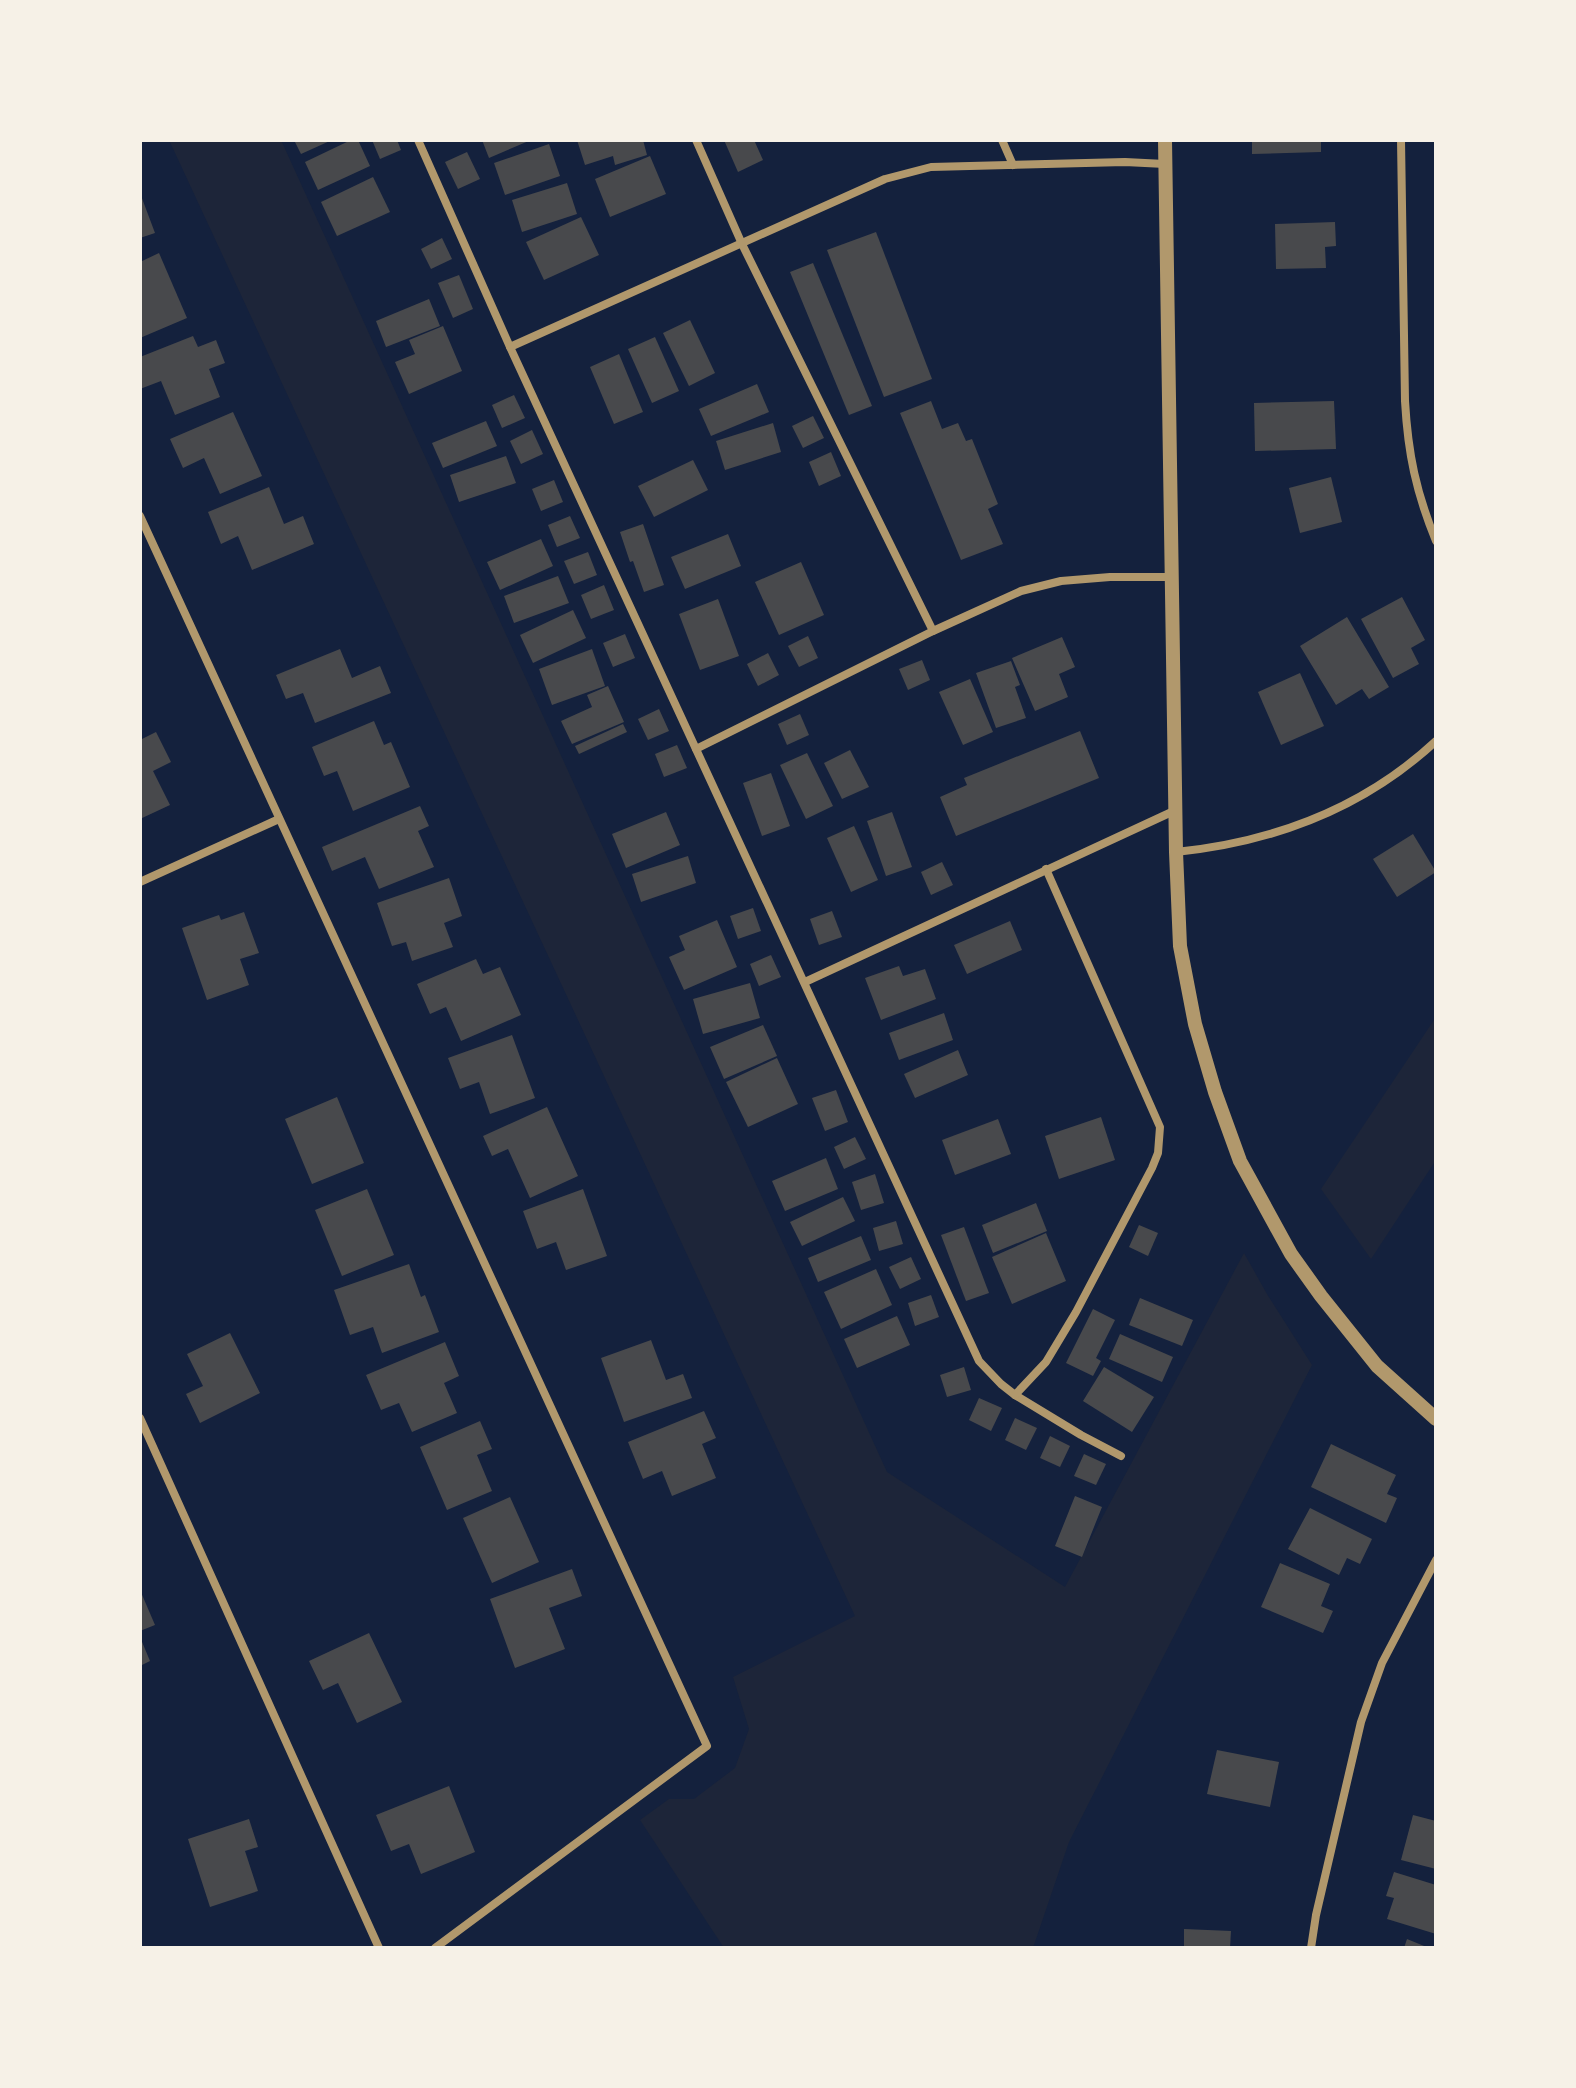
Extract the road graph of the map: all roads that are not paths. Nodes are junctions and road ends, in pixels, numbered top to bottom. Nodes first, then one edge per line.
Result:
1 (418, 140) edge
2 (696, 140) edge
3 (1002, 140) edge
4 (1165, 140) edge
5 (1401, 140) edge
6 (1165, 164) junction
7 (1013, 165) junction
8 (742, 244) junction
9 (510, 347) junction
10 (140, 516) edge
11 (1436, 541) edge
12 (1173, 577) junction
13 (933, 631) junction
14 (1436, 741) edge
15 (696, 749) junction
16 (1176, 810) junction
17 (279, 819) junction
18 (1176, 852) junction
19 (1046, 869) junction
20 (140, 882) edge
21 (805, 982) junction
22 (1015, 1395) junction
23 (140, 1418) edge
24 (1436, 1419) edge
25 (1121, 1456) dead end
26 (1436, 1560) edge
27 (379, 1948) edge
28 (435, 1948) edge
29 (1311, 1948) edge

1 - 9 street
2 - 8 street
3 - 7 street
4 - 6 street
5 - 11 street
6 - 7 street
6 - 12 street
7 - 8 street
8 - 9 street
8 - 13 street
9 - 15 street
10 - 17 street
12 - 13 street
12 - 16 street
13 - 15 street
14 - 18 street
15 - 21 street
16 - 18 street
16 - 19 street
17 - 20 street
17 - 28 street
18 - 24 street
19 - 21 street
19 - 22 street
21 - 22 street
22 - 25 street
23 - 27 street
26 - 29 street

